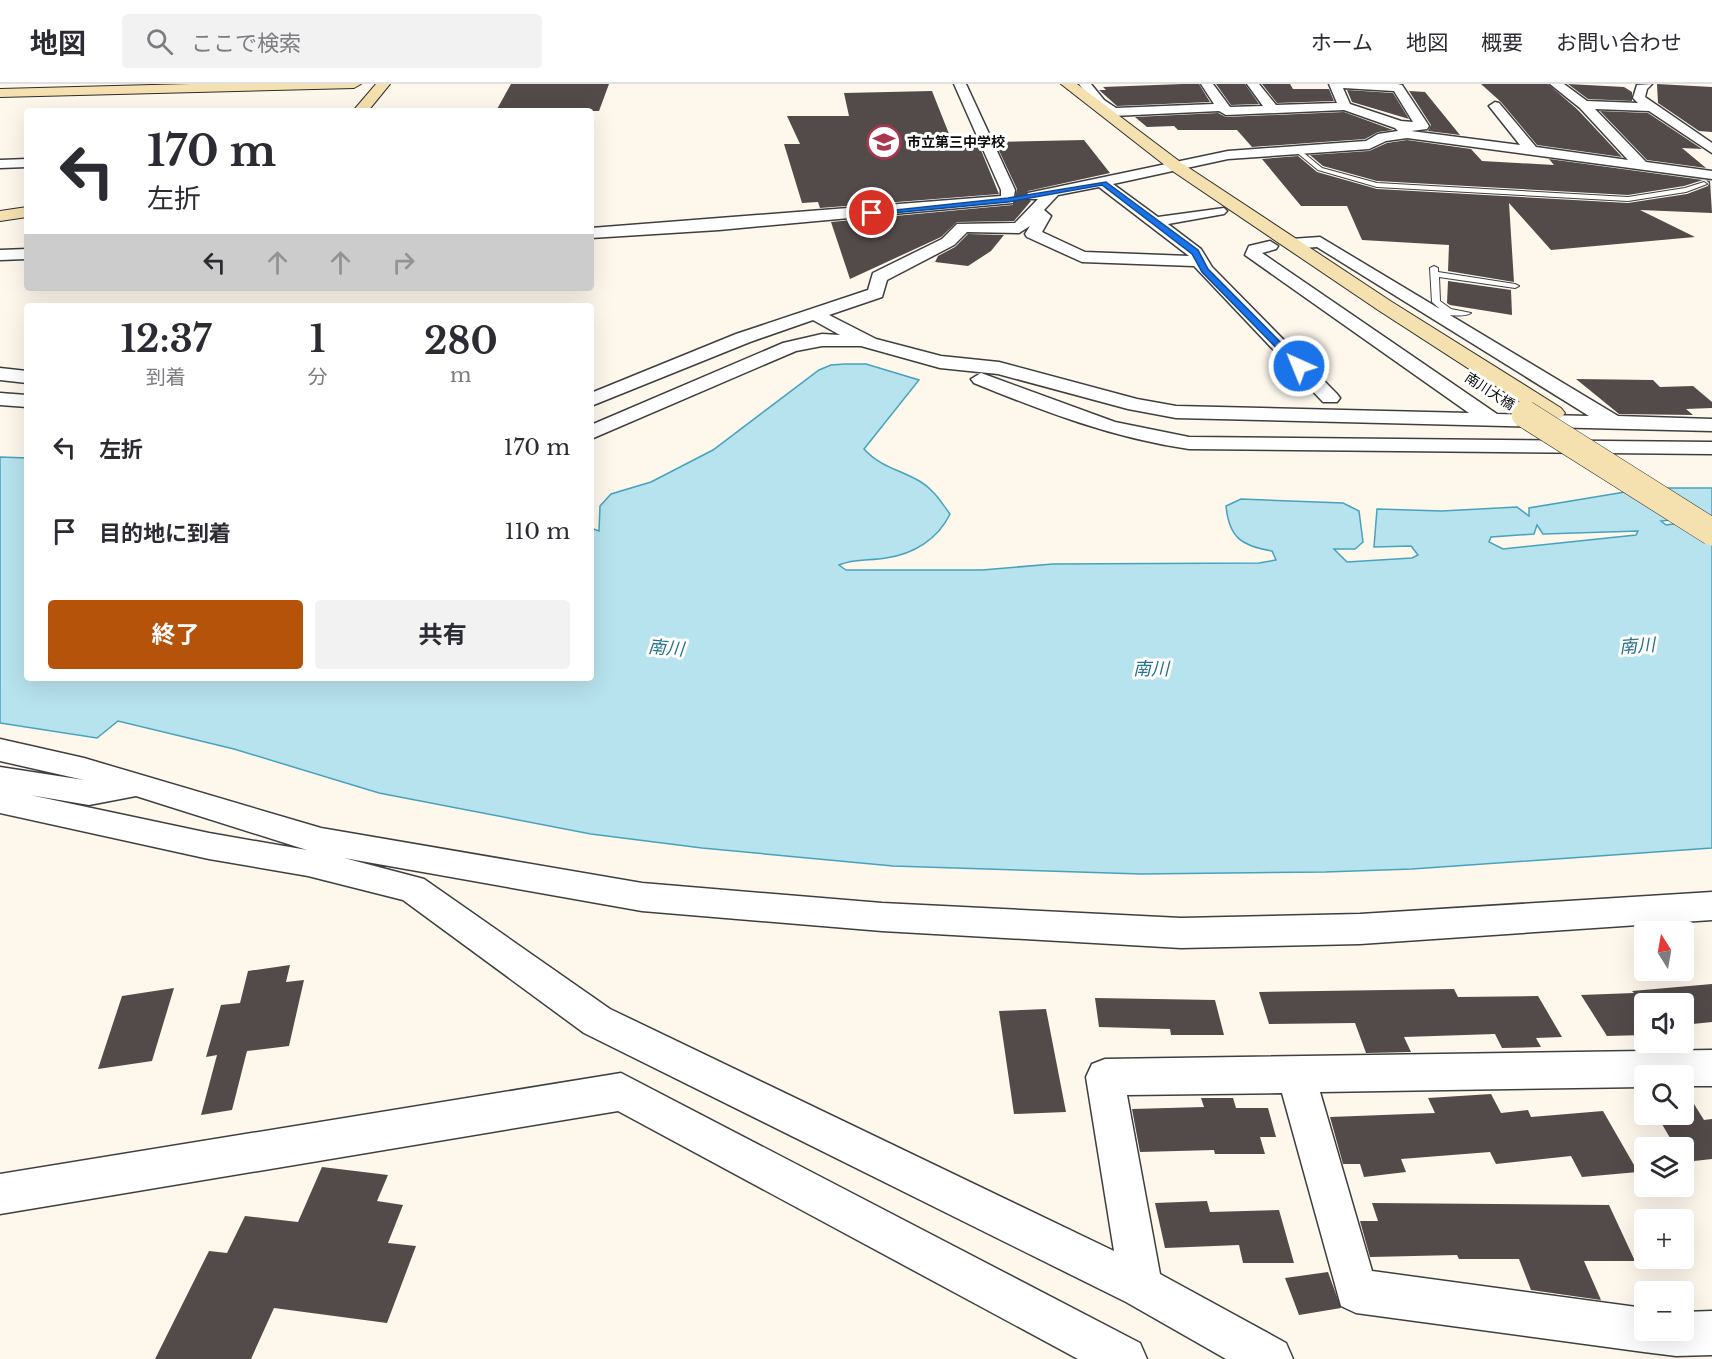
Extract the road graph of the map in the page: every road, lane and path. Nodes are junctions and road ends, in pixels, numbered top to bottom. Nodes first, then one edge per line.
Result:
1 (354, 84) edge
2 (383, 84) edge
3 (960, 84) edge
4 (1050, 84) edge
5 (1068, 84) edge
6 (1207, 84) edge
7 (1253, 84) edge
8 (1335, 84) edge
9 (1556, 84) edge
10 (1646, 84) edge
11 (0, 93) edge
12 (1096, 101) edge
13 (1584, 105) junction
14 (1345, 106) junction
15 (1495, 106) dead end
16 (1223, 107) junction
17 (1653, 107) junction
18 (363, 108) edge
19 (1272, 109) junction
20 (1404, 129) junction
21 (1692, 137) junction
22 (1712, 137) edge
23 (1712, 148) edge
24 (1297, 150) junction
25 (1531, 150) junction
26 (24, 163) edge
27 (0, 164) edge
28 (1644, 167) junction
29 (1169, 169) junction
30 (1709, 182) edge
31 (1103, 183) junction
32 (1051, 194) junction
33 (1008, 200) junction
34 (1219, 211) junction
35 (24, 212) edge
36 (1036, 212) junction
37 (0, 216) edge
38 (1153, 222) junction
39 (594, 233) edge
40 (1280, 245) junction
41 (24, 254) edge
42 (0, 255) edge
43 (1201, 261) junction
44 (1515, 286) dead end
45 (1438, 310) junction
46 (1467, 313) dead end
47 (814, 314) junction
48 (868, 343) junction
49 (940, 362) junction
50 (0, 374) edge
51 (24, 377) edge
52 (1330, 398) dead end
53 (0, 399) edge
54 (594, 399) edge
55 (24, 401) edge
56 (1491, 419) junction
57 (1612, 422) junction
58 (1712, 425) edge
59 (594, 432) edge
60 (1712, 438) edge
61 (1394, 444) junction
62 (1712, 447) edge
63 (1712, 513) edge
64 (1712, 532) edge
65 (0, 750) edge
66 (0, 778) edge
67 (140, 785) junction
68 (0, 801) edge
69 (1712, 906) edge
70 (1712, 1068) edge
71 (1296, 1075) junction
72 (0, 1194) edge
73 (1141, 1287) junction
74 (1634, 1329) edge
75 (1712, 1333) edge
76 (1694, 1334) edge
77 (1124, 1359) edge
78 (1270, 1359) edge

1 - 11 street
2 - 18 street
3 - 33 street
4 - 29 street
5 - 12 street
6 - 16 street
7 - 19 street
8 - 14 street
8 - 20 street
9 - 13 street
10 - 17 street
12 - 16 street
12 - 29 street
13 - 17 street
13 - 28 street
14 - 19 street
14 - 20 street
15 - 25 street
16 - 19 street
17 - 21 street
20 - 24 street
20 - 25 street
21 - 22 street
21 - 23 street
24 - 29 street
24 - 30 lane
25 - 28 street
26 - 27 street
28 - 30 street
29 - 31 street
29 - 34 street
29 - 40 street
31 - 32 street
31 - 38 street
32 - 33 street
32 - 36 street
33 - 39 street
34 - 38 street
34 - 40 street
35 - 37 street
36 - 43 street
36 - 47 street
38 - 43 street
40 - 45 street
40 - 56 street
40 - 63 street
40 - 64 street, 南川大橋, bridge
41 - 42 street
43 - 52 street
44 - 45 lane
45 - 46 lane
45 - 57 street
47 - 48 street
47 - 54 street
48 - 49 street
48 - 59 street
49 - 56 street
49 - 61 street
50 - 51 street
53 - 55 street
56 - 57 street
57 - 58 street
60 - 61 street
61 - 62 street
65 - 67 street
66 - 67 street
67 - 69 street
68 - 73 street
70 - 71 street
71 - 73 street
71 - 74 street
72 - 77 street
73 - 78 street
75 - 76 street

